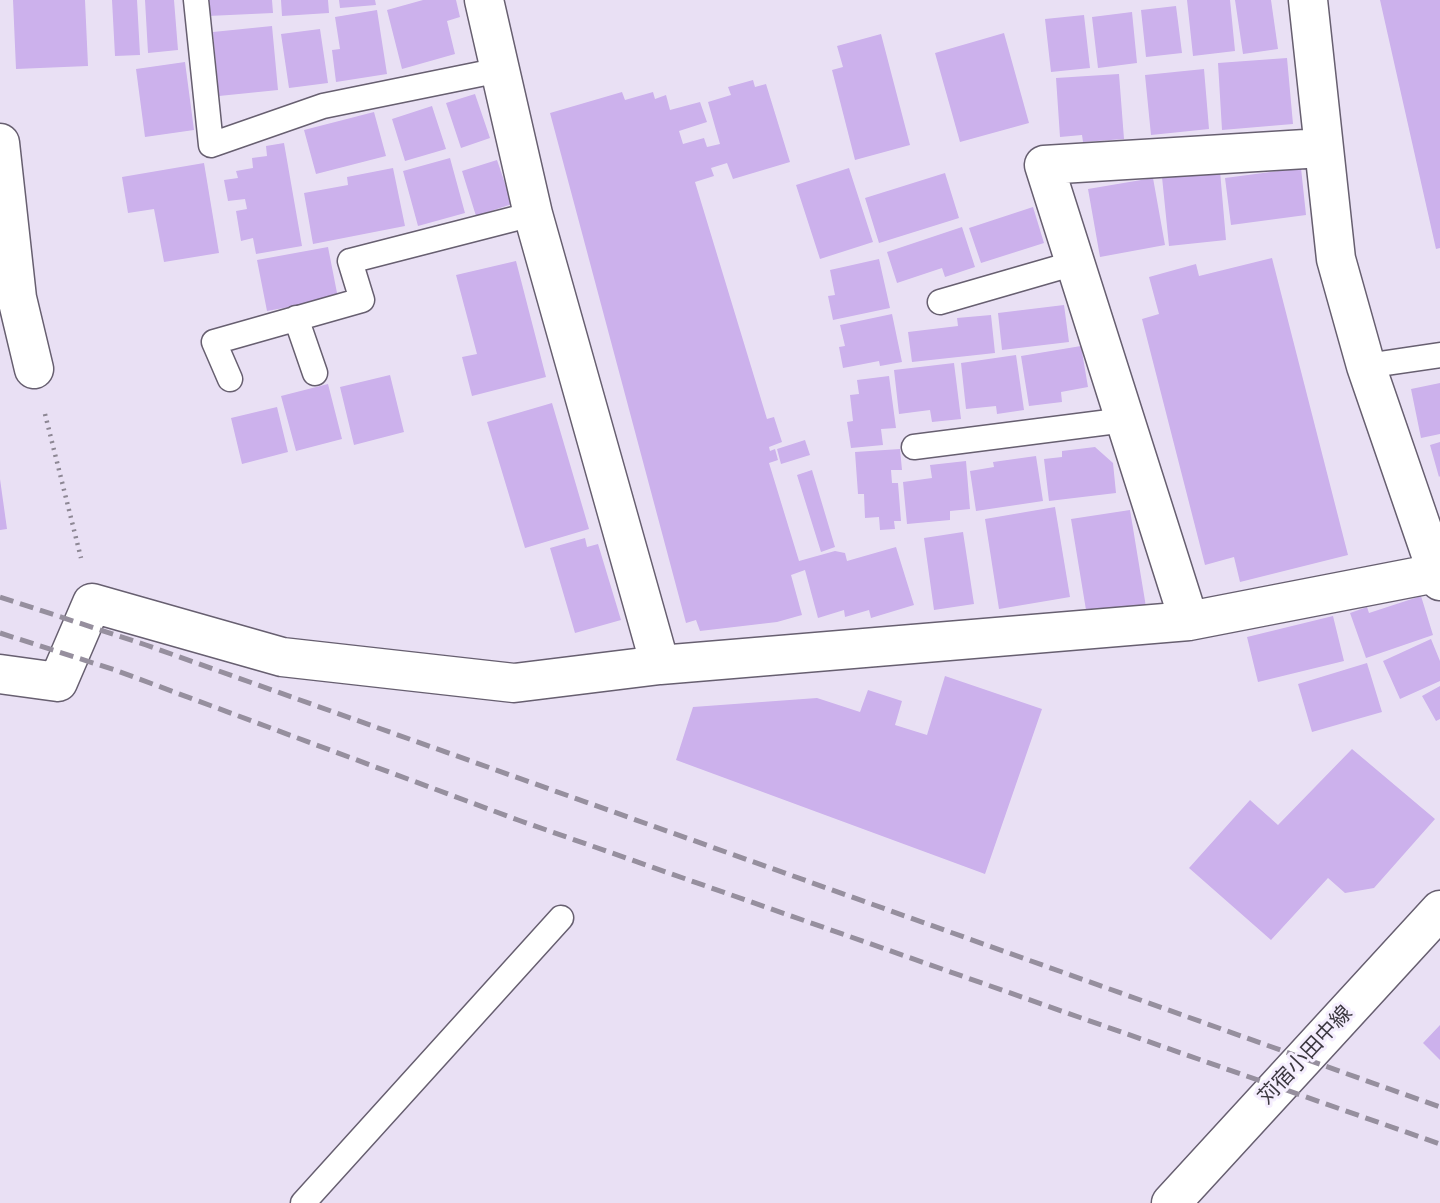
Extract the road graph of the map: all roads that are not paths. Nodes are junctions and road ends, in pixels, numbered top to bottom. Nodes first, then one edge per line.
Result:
1 (196, 0) edge
2 (484, 0) edge
3 (1308, 0) edge
4 (500, 70) junction
5 (0, 143) edge
6 (1322, 148) junction
7 (533, 214) junction
8 (1075, 263) junction
9 (940, 302) dead end
10 (296, 318) junction
11 (1440, 355) edge
12 (1366, 366) junction
13 (34, 369) road end
14 (315, 373) dead end
15 (230, 379) dead end
16 (1125, 420) junction
17 (914, 447) dead end
18 (1438, 577) edge
19 (1189, 621) junction
20 (660, 665) junction
21 (0, 674) edge
22 (1440, 910) edge
23 (561, 918) dead end
24 (303, 1203) edge
25 (1171, 1203) edge

1 - 4 lane
2 - 4 street
3 - 6 street
4 - 7 street
5 - 13 street
6 - 8 street
6 - 12 street
7 - 10 lane
7 - 20 street
8 - 9 lane
8 - 16 street
10 - 14 lane
10 - 15 lane
11 - 12 lane
12 - 18 street
16 - 17 lane
16 - 19 street
18 - 19 street
19 - 20 street
20 - 21 street
22 - 25 street, 苅宿小田中線
23 - 24 lane

